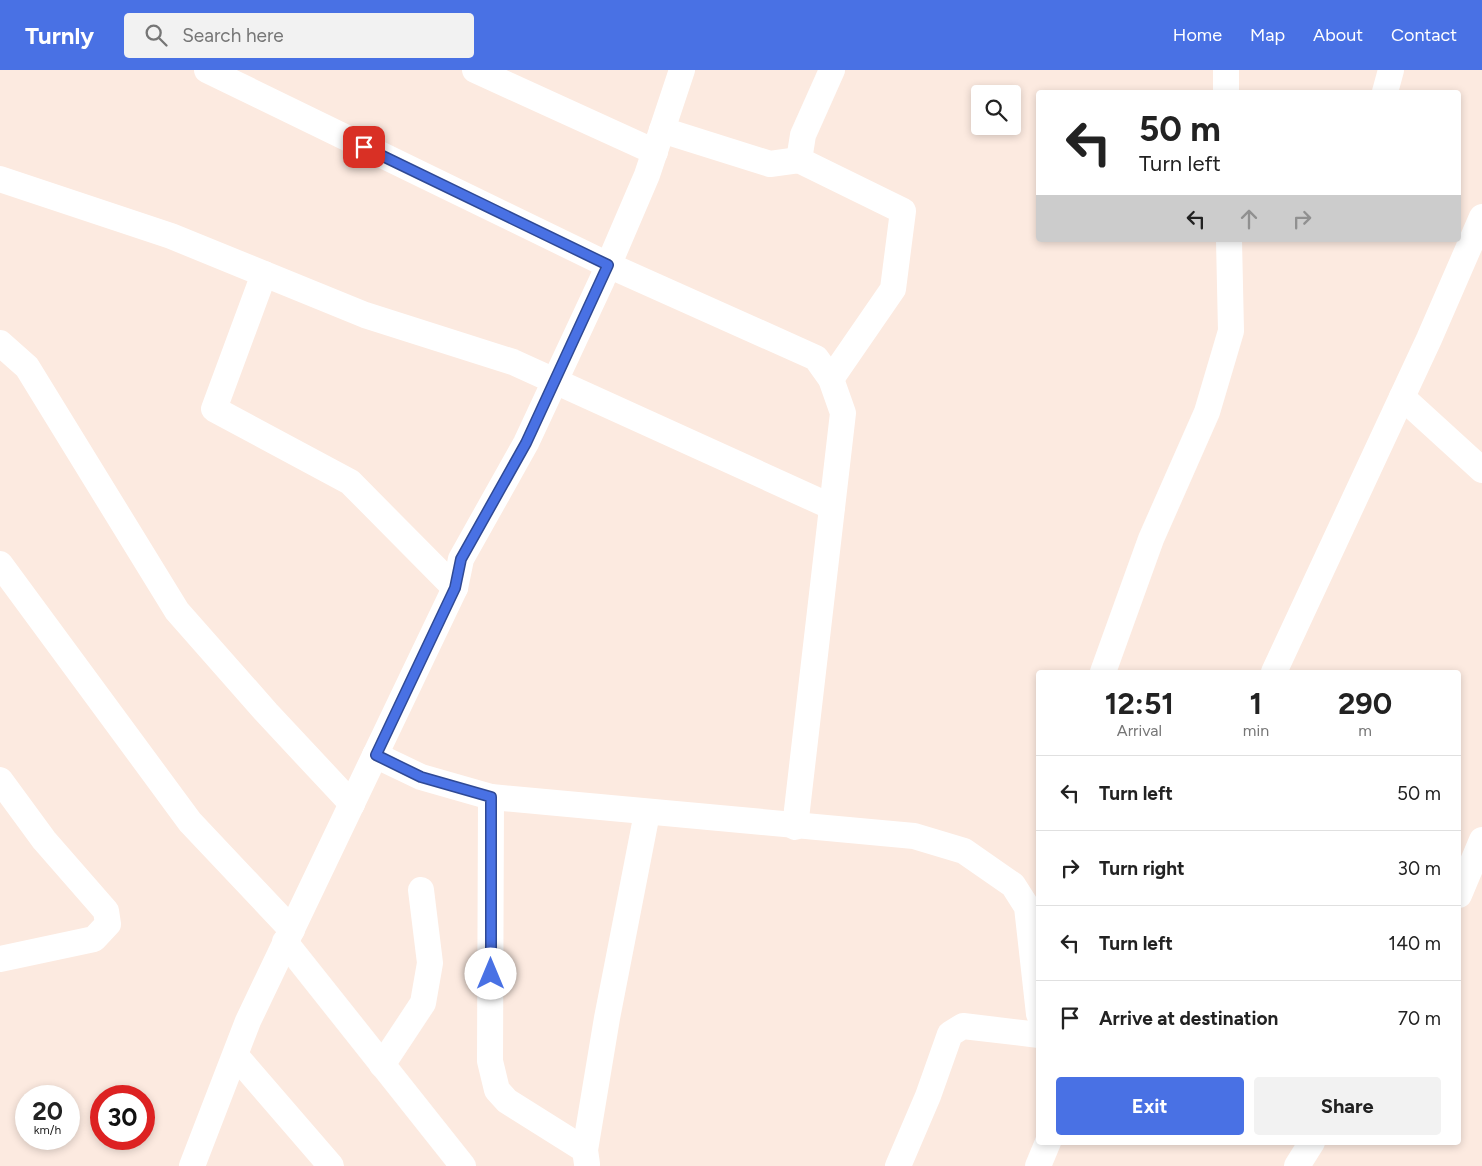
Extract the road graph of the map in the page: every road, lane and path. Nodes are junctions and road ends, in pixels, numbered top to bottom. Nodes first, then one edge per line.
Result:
1 (207, 70) edge
2 (475, 70) edge
3 (682, 70) edge
4 (832, 70) edge
5 (1226, 70) edge
6 (1391, 70) edge
7 (1226, 90) edge
8 (1386, 90) edge
9 (658, 141) junction
10 (799, 160) junction
11 (0, 178) edge
12 (1480, 227) edge
13 (1229, 242) edge
14 (608, 265) junction
15 (264, 274) junction
16 (0, 343) edge
17 (831, 379) junction
18 (556, 382) junction
19 (1402, 397) junction
20 (1482, 470) edge
21 (832, 507) junction
22 (0, 564) edge
23 (455, 588) junction
24 (1104, 670) edge
25 (1275, 670) edge
26 (376, 755) junction
27 (0, 780) edge
28 (491, 797) junction
29 (352, 804) junction
30 (646, 813) junction
31 (795, 827) junction
32 (1482, 840) edge
33 (421, 890) dead end
34 (1461, 890) edge
35 (1033, 897) edge
36 (288, 936) junction
37 (1036, 956) edge
38 (0, 959) edge
39 (1036, 1035) edge
40 (236, 1056) junction
41 (382, 1065) junction
42 (1047, 1145) edge
43 (1310, 1145) edge
44 (586, 1158) edge
45 (192, 1166) edge
46 (331, 1166) edge
47 (463, 1166) edge
48 (898, 1166) edge
49 (1038, 1166) edge
50 (1297, 1166) edge

1 - 14 street
2 - 9 street
3 - 9 street
4 - 10 street
5 - 7 street
6 - 8 street
9 - 10 street
9 - 14 street
10 - 17 street
11 - 15 street
12 - 19 street
13 - 24 street
14 - 17 street
14 - 18 street
15 - 18 street
15 - 23 street
16 - 29 street
17 - 21 street
18 - 21 street
18 - 23 street
19 - 20 street
19 - 25 street
21 - 31 street
22 - 36 street
23 - 26 street
26 - 28 street
26 - 29 street
27 - 38 street
28 - 30 street
28 - 44 street
29 - 36 street
30 - 31 street
30 - 44 street
31 - 35 street
32 - 34 street
33 - 41 street
35 - 37 street
36 - 40 street
36 - 41 street
39 - 48 street
40 - 45 street
40 - 46 street
41 - 47 street
42 - 49 street
43 - 50 street

